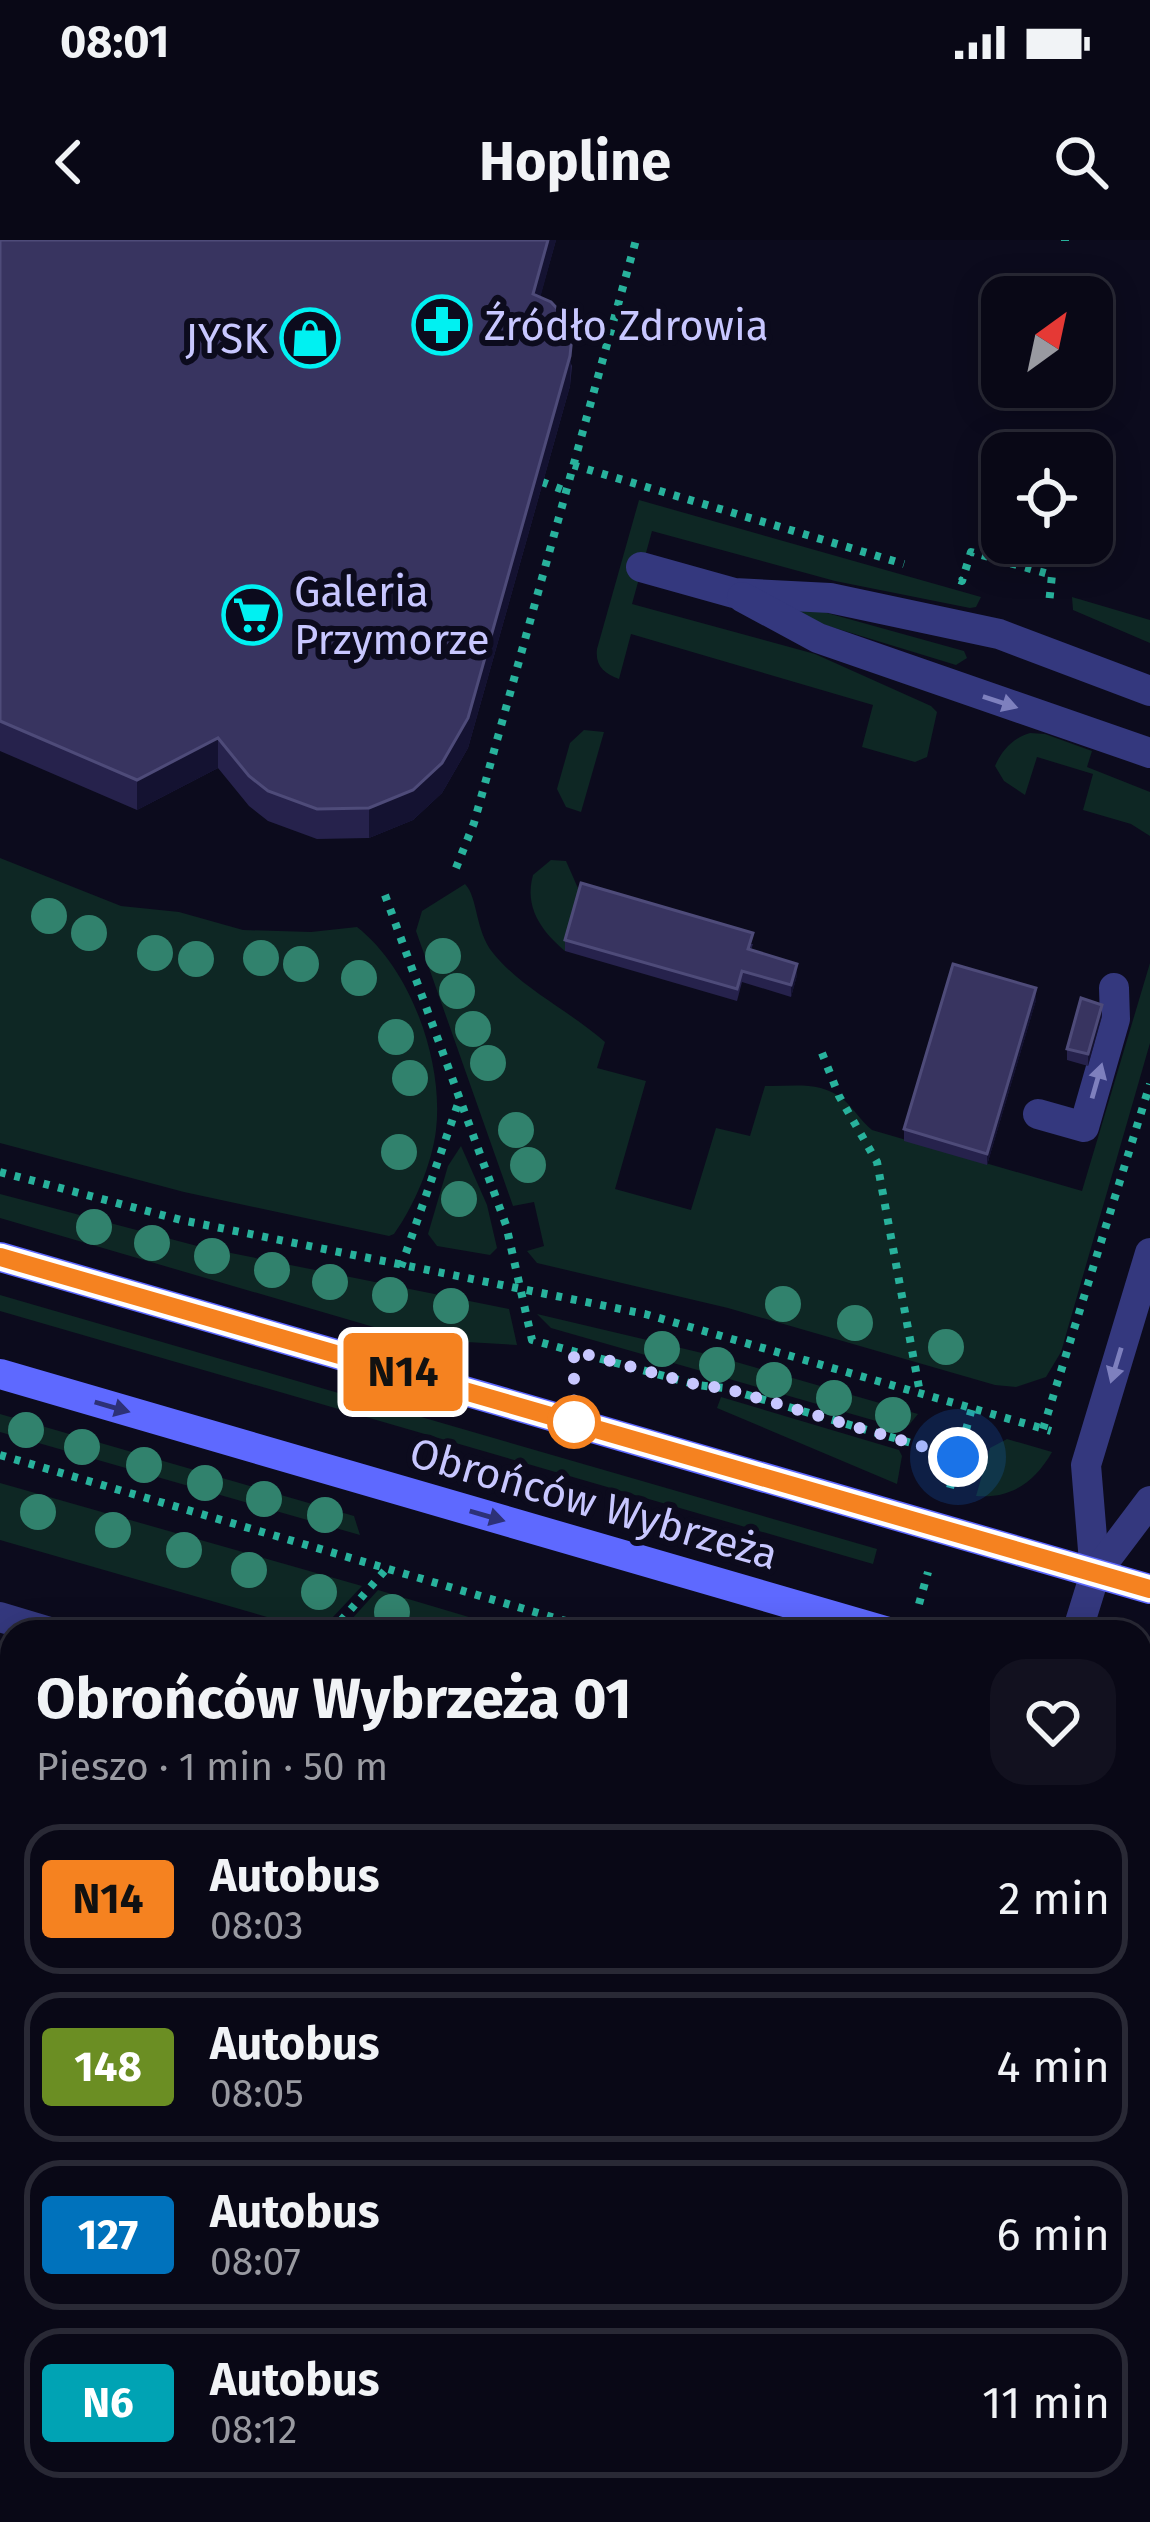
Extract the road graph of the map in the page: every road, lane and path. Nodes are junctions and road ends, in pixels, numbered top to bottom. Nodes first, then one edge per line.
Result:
1 (636, 240) edge
2 (573, 465) junction
3 (542, 482) edge
4 (566, 491) junction
5 (641, 567) dead end
6 (919, 568) dead end
7 (941, 574) dead end
8 (1052, 575) dead end
9 (734, 593) junction
10 (1150, 691) edge
11 (1150, 753) edge
12 (456, 868) dead end
13 (385, 895) dead end
14 (1114, 988) dead end
15 (822, 1053) dead end
16 (1150, 1084) edge
17 (459, 1100) junction
18 (1038, 1114) dead end
19 (0, 1172) edge
20 (1150, 1253) edge
21 (0, 1257) edge
22 (401, 1267) junction
23 (520, 1288) junction
24 (0, 1375) edge
25 (920, 1393) junction
26 (1043, 1429) junction
27 (1093, 1443) junction
28 (0, 1455) edge
29 (958, 1457) dead end
30 (1150, 1501) edge
31 (387, 1568) junction
32 (1095, 1574) junction
33 (1150, 1589) edge
34 (342, 1620) edge
35 (562, 1620) edge
36 (847, 1620) edge
37 (1081, 1620) edge

1 - 2 path
2 - 4 path
2 - 6 path
3 - 4 path
4 - 12 path
5 - 9 street
7 - 8 path
9 - 10 street
9 -> 11 street
13 - 17 path
18 -> 14 street
15 - 25 path
16 - 26 path
17 - 22 path
17 - 23 path
19 - 22 path
20 -> 27 street
21 - 32 main road, Obrońców Wybrzeża
22 - 23 path
23 - 25 path
23 - 29 path
24 -> 36 main road, Obrońców Wybrzeża
25 - 26 path
26 - 27 path
27 - 32 street
28 - 31 path
30 - 32 street
31 - 34 path
31 - 35 path
32 - 33 main road, Obrońców Wybrzeża
32 - 37 street

